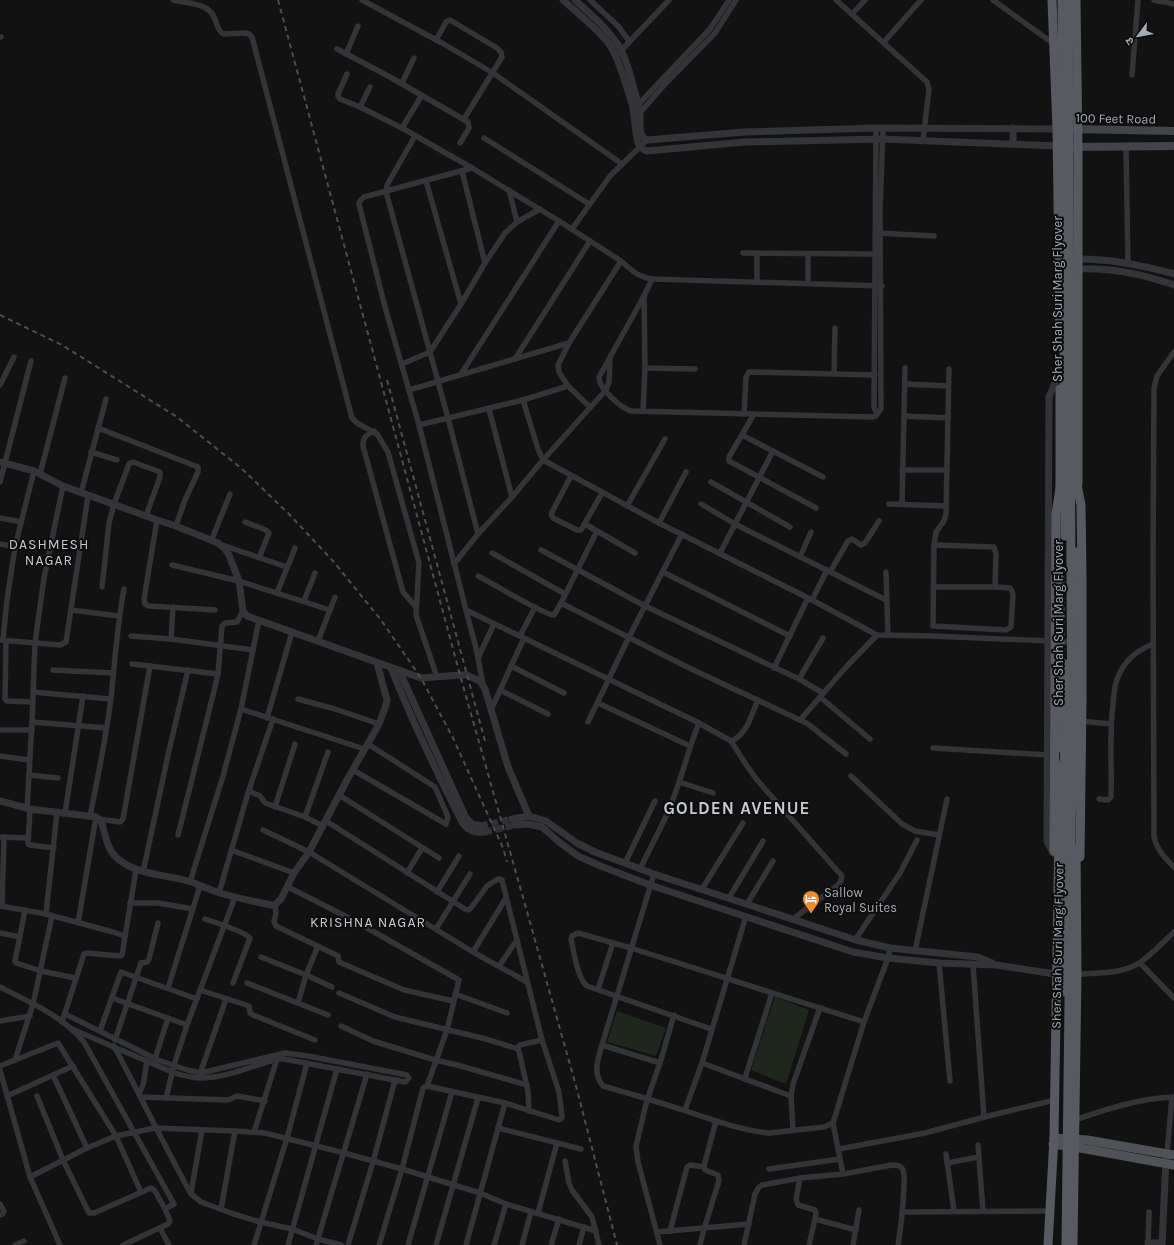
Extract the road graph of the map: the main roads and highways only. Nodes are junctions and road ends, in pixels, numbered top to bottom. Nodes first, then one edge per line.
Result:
1 (1052, 0) edge
2 (1062, 0) edge
3 (1068, 0) edge
4 (1076, 0) edge
5 (1057, 129) junction
6 (1078, 129) junction
7 (1174, 131) edge
8 (1057, 146) junction
9 (1174, 146) edge
10 (1078, 148) junction
11 (1067, 455) junction
12 (1058, 882) junction
13 (1076, 888) junction
14 (1054, 1141) junction
15 (1075, 1143) junction
16 (1170, 1154) edge
17 (1170, 1164) edge
18 (1048, 1245) edge
19 (1060, 1245) edge
20 (1066, 1245) edge
21 (1073, 1245) edge

1 - 5 highway
2 - 11 highway, Sher Shah Suri Marg Flyover, bridge
3 - 11 highway, Sher Shah Suri Marg Flyover, bridge
4 - 6 highway
5 - 6 main road, 100 Feet Road
5 - 8 highway
6 - 7 main road, 100 Feet Road
6 - 10 highway
8 - 10 main road
8 - 12 highway
9 - 10 main road
10 - 13 highway
11 - 12 highway, bridge
11 - 13 highway, bridge
11 - 19 highway, Sher Shah Suri Marg Flyover, bridge
11 - 20 highway, Sher Shah Suri Marg Flyover, bridge
12 - 14 highway
13 - 15 highway
14 - 15 main road
14 - 18 highway
15 - 16 main road
15 - 17 main road
15 - 21 highway

